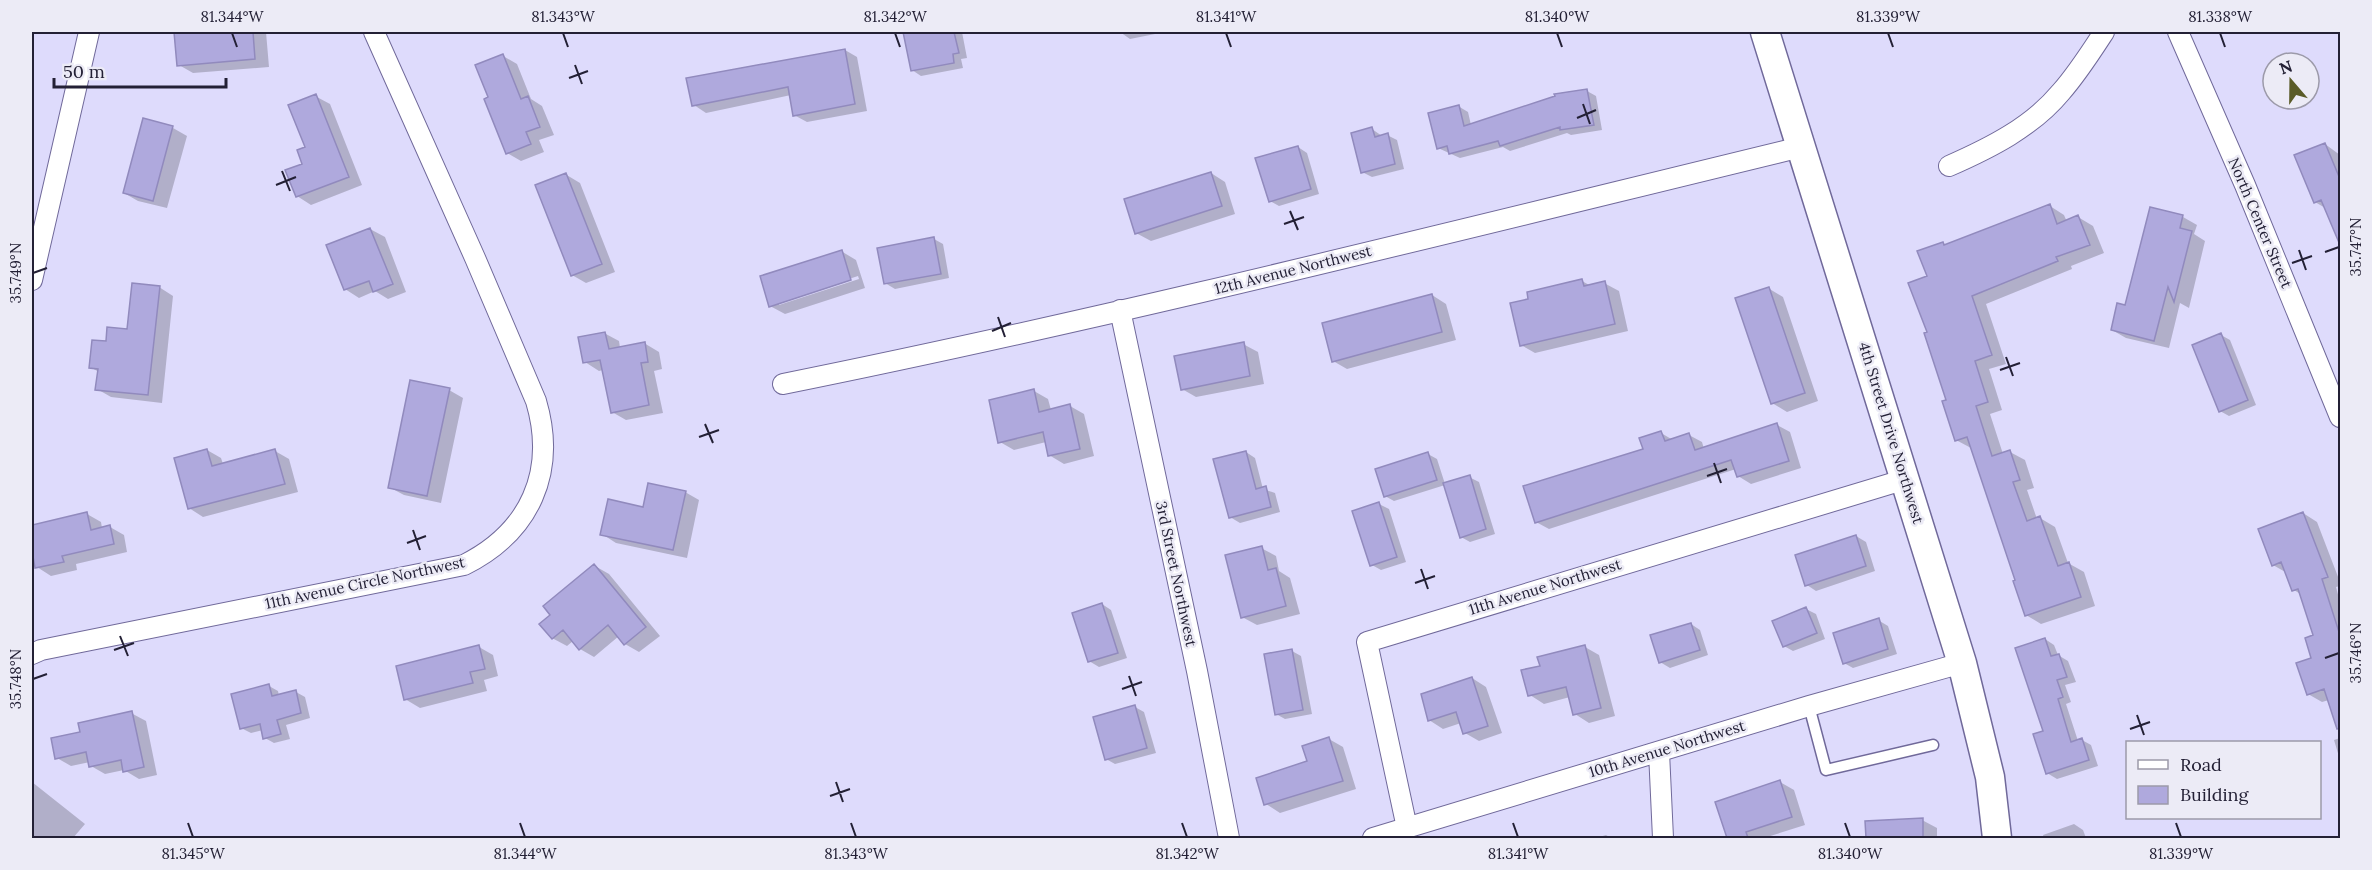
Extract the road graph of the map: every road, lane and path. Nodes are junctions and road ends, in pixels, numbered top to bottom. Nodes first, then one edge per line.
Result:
1 (89, 32) edge
2 (374, 32) edge
3 (1765, 32) edge
4 (2104, 32) edge
5 (2178, 32) edge
6 (1801, 147) junction
7 (1949, 166) dead end
8 (32, 280) edge
9 (1120, 310) junction
10 (783, 384) dead end
11 (2340, 417) edge
12 (1906, 479) junction
13 (32, 654) edge
14 (1962, 663) junction
15 (1809, 706) junction
16 (1933, 745) dead end
17 (1659, 752) junction
18 (1407, 828) junction
19 (1229, 838) edge
20 (1373, 838) edge
21 (1664, 838) edge
22 (1997, 838) edge

1 - 8 street
2 - 13 street, 11th Avenue Circle Northwest
3 - 6 main road, 4th Street Drive Northwest
4 - 7 street
5 - 11 street, North Center Street
6 - 9 street, 12th Avenue Northwest
6 - 12 main road, 4th Street Drive Northwest
9 - 10 street, 12th Avenue Northwest
9 - 19 street, 3rd Street Northwest
12 - 14 main road, 4th Street Drive Northwest
12 - 18 street, 11th Avenue Northwest
14 - 15 street, 10th Avenue Northwest
14 - 22 main road, 4th Street Drive Northwest
15 - 16 lane
15 - 17 street, 10th Avenue Northwest
17 - 18 street, 10th Avenue Northwest
17 - 21 street
18 - 20 street, 10th Avenue Northwest

